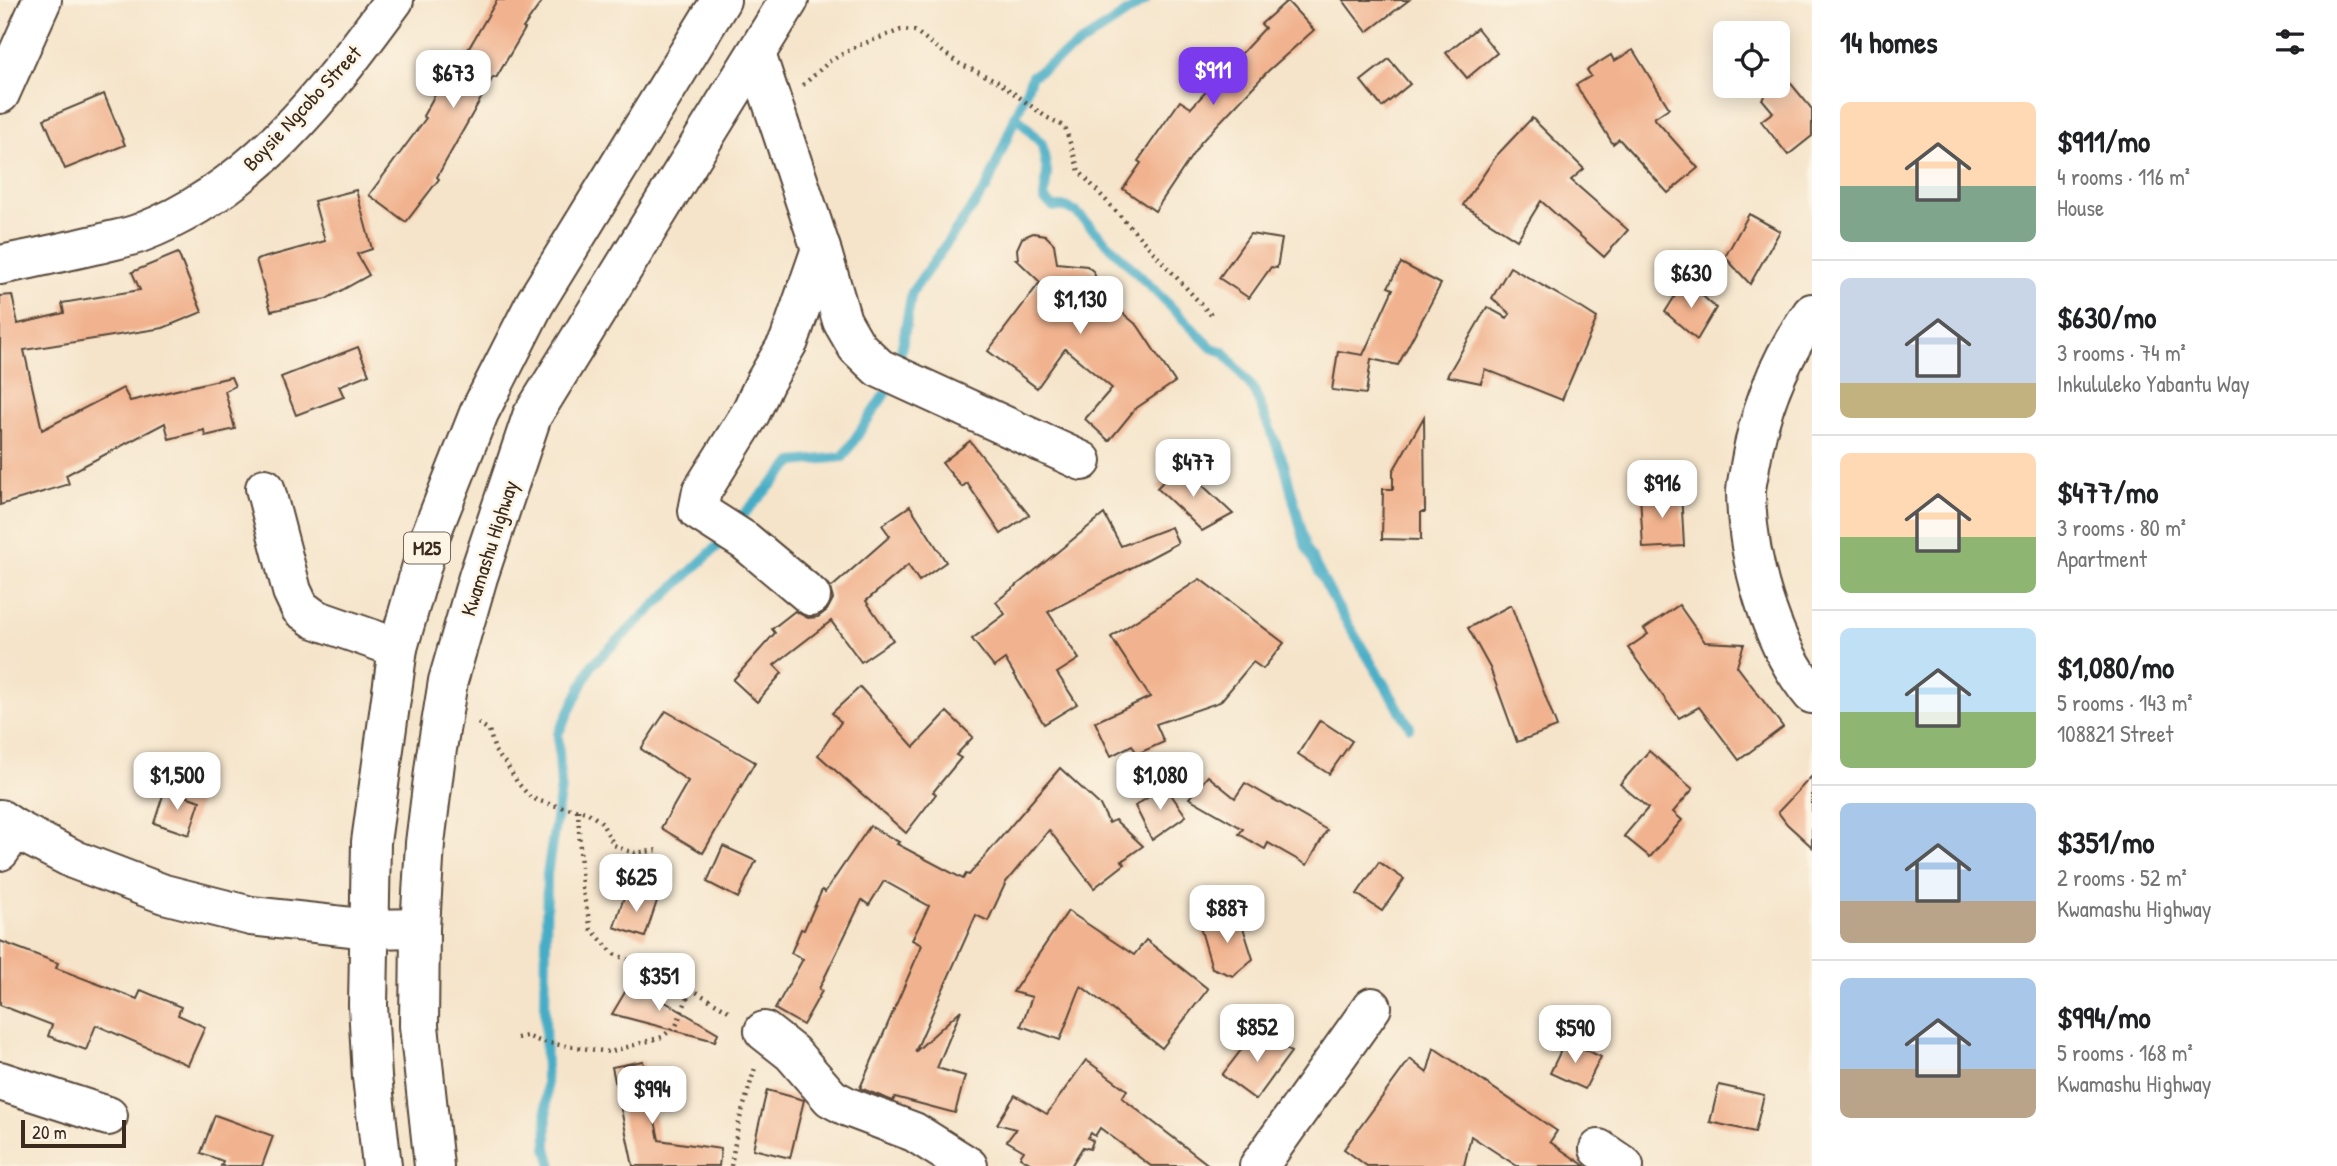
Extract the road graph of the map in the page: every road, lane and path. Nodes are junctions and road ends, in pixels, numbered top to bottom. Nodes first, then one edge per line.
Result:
1 (42, 0) edge
2 (394, 0) edge
3 (721, 0) edge
4 (789, 0) edge
5 (756, 54) junction
6 (0, 94) edge
7 (777, 117) junction
8 (821, 249) junction
9 (0, 265) edge
10 (1812, 313) edge
11 (1211, 316) dead end
12 (1082, 461) dead end
13 (265, 488) dead end
14 (811, 596) dead end
15 (398, 648) junction
16 (1812, 694) edge
17 (474, 720) dead end
18 (578, 810) junction
19 (5, 833) edge
20 (659, 850) dead end
21 (420, 928) junction
22 (370, 929) junction
23 (691, 989) junction
24 (1372, 1007) dead end
25 (764, 1031) junction
26 (517, 1038) dead end
27 (0, 1081) edge
28 (108, 1116) dead end
29 (382, 1166) edge
30 (434, 1166) edge
31 (731, 1166) edge
32 (968, 1166) edge
33 (1259, 1166) edge

1 - 6 street
2 - 9 street, Boysie Ngcobo Street
3 - 15 street, M25
4 - 5 street, Kwamashu Highway / M25
5 - 7 street
5 - 21 street, Kwamashu Highway / M25
7 - 8 street
7 - 11 path
8 - 12 street
8 - 14 street
10 - 16 street
13 - 15 street
15 - 22 street, M25
17 - 18 path
18 - 20 path
18 - 23 path
19 - 22 street
21 - 22 street
21 - 30 street, Kwamashu Highway / M25
22 - 29 street, M25
23 - 25 path
23 - 26 path
24 - 33 street
25 - 31 path
25 - 32 street
27 - 28 street

